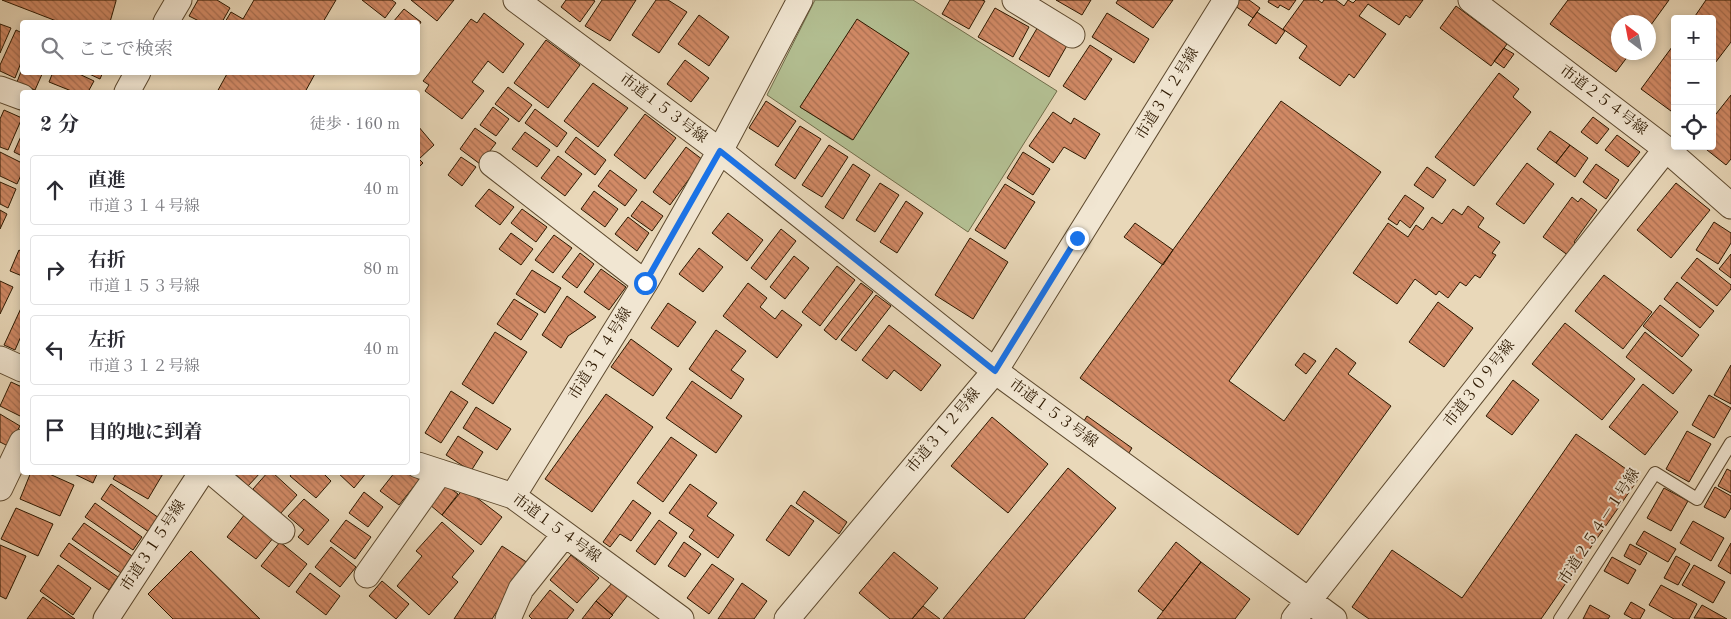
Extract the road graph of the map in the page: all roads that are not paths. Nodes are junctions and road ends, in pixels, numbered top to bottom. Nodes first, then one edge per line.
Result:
1 (179, 0) edge
2 (516, 0) edge
3 (800, 0) edge
4 (1015, 0) edge
5 (1226, 0) edge
6 (1471, 0) edge
7 (167, 20) edge
8 (1072, 35) dead end
9 (136, 75) edge
10 (0, 89) edge
11 (128, 90) edge
12 (20, 96) edge
13 (1666, 149) junction
14 (720, 151) junction
15 (492, 164) dead end
16 (1731, 206) edge
17 (645, 283) junction
18 (0, 359) edge
19 (20, 368) edge
20 (995, 371) junction
21 (1731, 443) edge
22 (20, 446) edge
23 (429, 468) edge
24 (200, 475) edge
25 (216, 475) edge
26 (0, 488) edge
27 (513, 496) junction
28 (282, 530) dead end
29 (564, 535) junction
30 (367, 575) dead end
31 (1301, 610) edge
32 (106, 619) edge
33 (508, 619) edge
34 (681, 619) edge
35 (786, 619) edge
36 (1334, 619) edge
37 (1560, 619) edge

1 - 7 street
2 - 14 street, 市道１５３号線
3 - 14 street, 市道３１４号線
4 - 8 street
5 - 20 street, 市道３１２号線
6 - 13 street, 市道２５４号線
9 - 11 street
10 - 12 street
13 - 16 street, 市道２５４号線
13 - 31 street, 市道３０９号線
14 - 17 street, 市道３１４号線
14 - 20 street, 市道１５３号線
15 - 17 street
17 - 27 street, 市道３１４号線
18 - 19 street
20 - 31 street, 市道１５３号線
20 - 35 street, 市道３１２号線
21 - 37 lane, 市道２５４－１号線
22 - 26 street
23 - 27 street, 市道１５４号線
23 - 30 street
24 - 32 street, 市道３１５号線
25 - 28 street
27 - 29 street, 市道１５４号線
29 - 33 street
29 - 34 street, 市道１５４号線
31 - 36 street, 市道１５３号線

